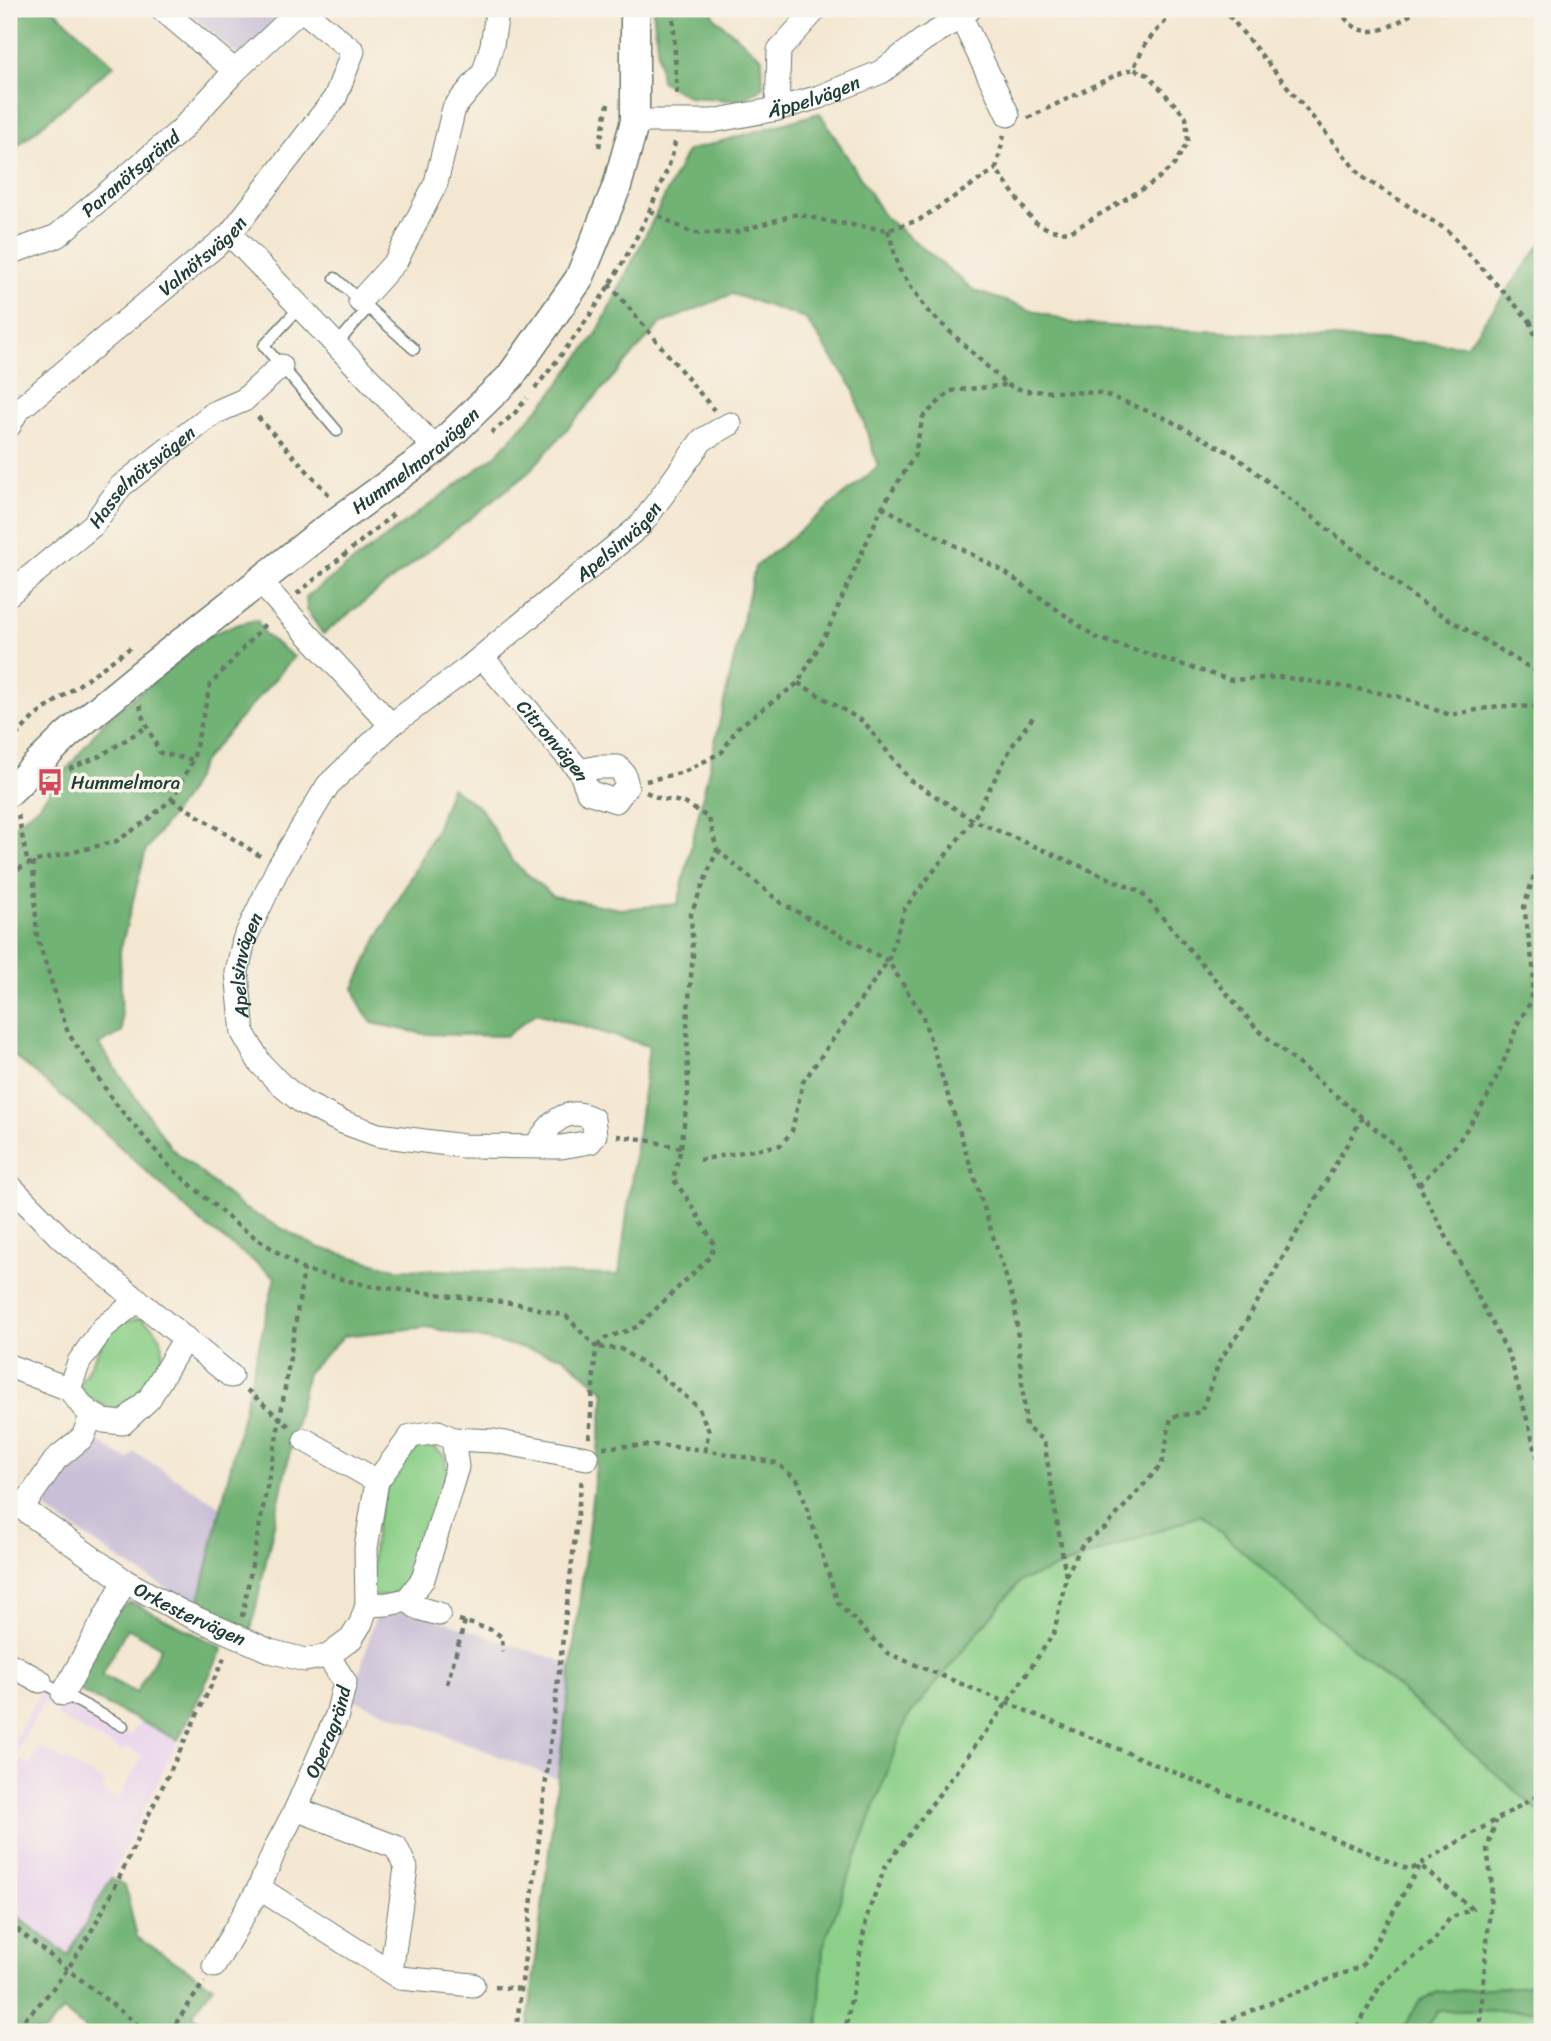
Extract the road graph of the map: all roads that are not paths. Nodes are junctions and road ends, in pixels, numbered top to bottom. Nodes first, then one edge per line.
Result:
1 (162, 9) edge
2 (301, 9) edge
3 (494, 9) edge
4 (635, 9) edge
5 (816, 9) edge
6 (965, 13) edge
7 (235, 71) junction
8 (777, 109) junction
9 (1009, 115) road end
10 (635, 121) junction
11 (230, 234) junction
12 (9, 250) edge
13 (335, 278) dead end
14 (364, 304) junction
15 (300, 307) junction
16 (336, 345) junction
17 (414, 349) dead end
18 (281, 366) junction
19 (12, 414) edge
20 (730, 424) road end
21 (337, 431) dead end
22 (436, 449) junction
23 (260, 582) junction
24 (9, 594) edge
25 (482, 657) junction
26 (391, 725) junction
27 (629, 786) road end
28 (13, 803) edge
29 (535, 1147) junction
30 (9, 1185) edge
31 (138, 1300) junction
32 (185, 1338) junction
33 (9, 1366) edge
34 (231, 1376) road end
35 (69, 1389) junction
36 (92, 1414) junction
37 (453, 1439) junction
38 (305, 1440) road end
39 (588, 1453) road end
40 (377, 1481) junction
41 (16, 1503) edge
42 (125, 1580) junction
43 (407, 1600) junction
44 (367, 1605) junction
45 (439, 1614) road end
46 (328, 1656) junction
47 (9, 1664) edge
48 (40, 1681) joint
49 (63, 1694) junction
50 (123, 1726) dead end
51 (296, 1809) junction
52 (259, 1888) junction
53 (214, 1966) road end
54 (391, 1972) junction
55 (473, 1986) dead end

1 - 7 street
2 - 7 street, Paranötsgränd
2 - 11 street, Valnötsvägen
3 - 14 street
4 - 10 street, Hummelmoravägen
5 - 8 street
6 - 8 street, Äppelvägen
6 - 9 street
7 - 12 street, Paranötsgränd
8 - 10 street, Äppelvägen
10 - 22 street, Hummelmoravägen
11 - 15 street
11 - 19 street, Valnötsvägen
13 - 14 lane
14 - 16 lane
14 - 17 lane
15 - 16 street
15 - 18 lane
16 - 22 street
18 - 21 lane
18 - 24 street, Hasselnötsvägen
20 - 25 street, Apelsinvägen
22 - 23 street, Hummelmoravägen
23 - 26 street
23 - 28 street, Hummelmoravägen
25 - 26 street, Apelsinvägen
25 - 27 street, Citronvägen
26 - 29 street, Apelsinvägen
29 - 29 street, Apelsinvägen
30 - 31 street
31 - 32 street
31 - 35 street
32 - 34 street
32 - 36 street
33 - 35 street
35 - 36 street
36 - 41 street
37 - 39 street
37 - 40 street
37 - 43 street
38 - 40 street
40 - 44 street
41 - 42 street, Orkestervägen
42 - 46 street, Orkestervägen
42 - 49 street
43 - 44 street
43 - 45 street
44 - 46 street
46 - 51 street, Operagränd
47 - 48 street
48 - 49 lane
49 - 50 lane
51 - 52 street, Operagränd
51 - 54 street
52 - 53 street, Operagränd
52 - 54 street
54 - 55 street

